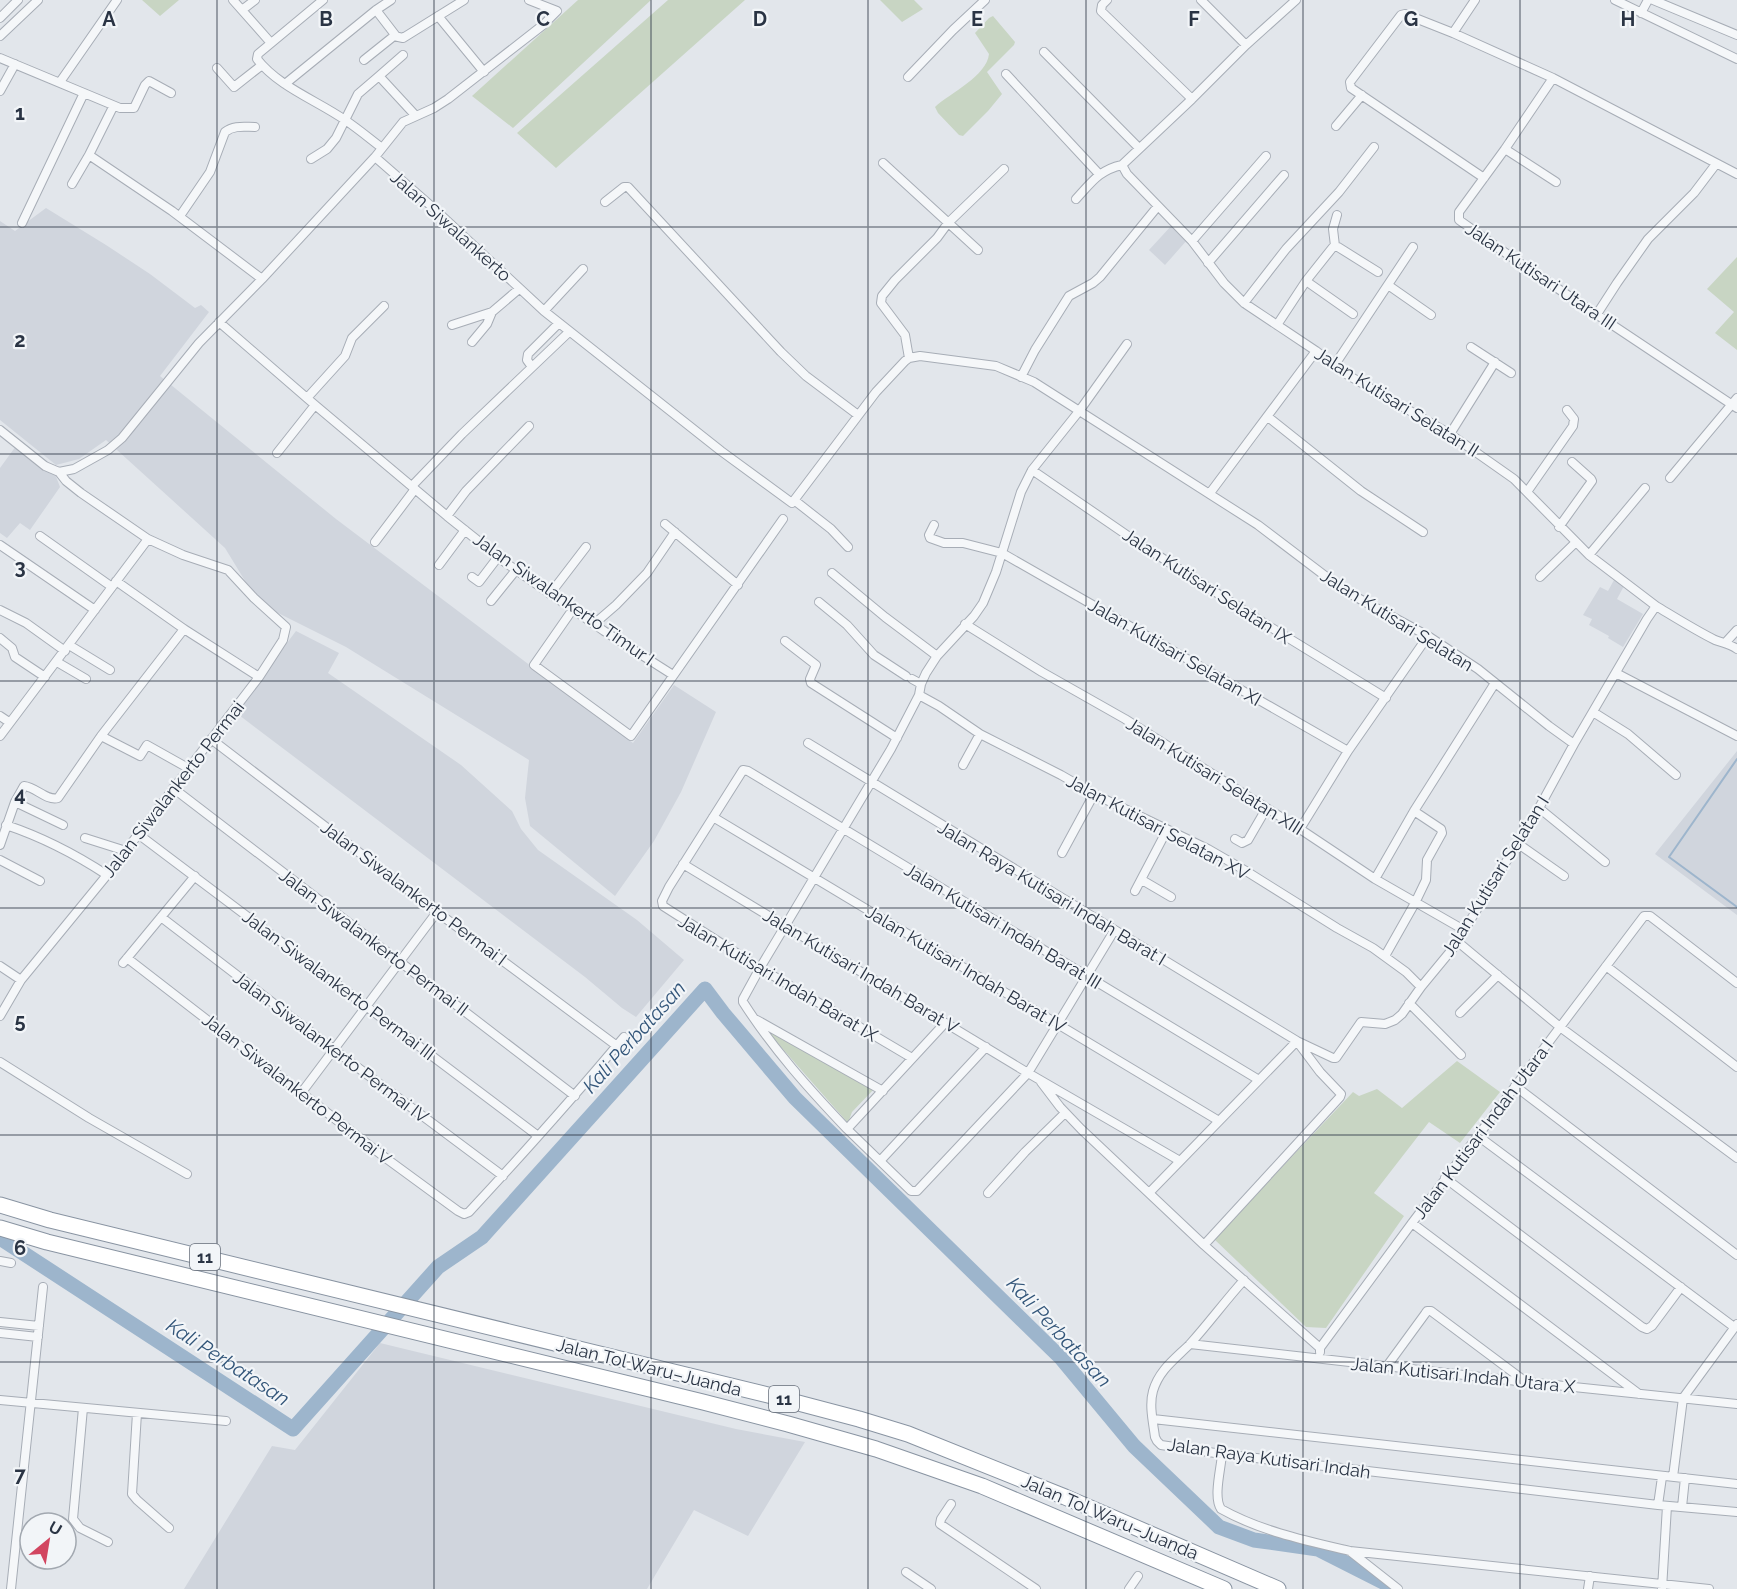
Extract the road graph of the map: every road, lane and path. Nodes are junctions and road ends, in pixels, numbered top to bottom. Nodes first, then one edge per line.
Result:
1 (18, 0) edge
2 (38, 0) edge
3 (117, 0) edge
4 (233, 0) edge
5 (255, 0) edge
6 (323, 0) edge
7 (391, 0) edge
8 (464, 0) edge
9 (529, 0) edge
10 (985, 0) edge
11 (1107, 0) edge
12 (1201, 0) edge
13 (1296, 0) edge
14 (1474, 0) edge
15 (1615, 0) edge
16 (1647, 4) edge
17 (242, 10) junction
18 (376, 10) junction
19 (438, 16) junction
20 (0, 18) edge
21 (1453, 33) junction
22 (1737, 35) edge
23 (0, 36) edge
24 (396, 36) junction
25 (271, 43) junction
26 (1246, 45) junction
27 (1044, 52) dead end
28 (404, 55) dead end
29 (0, 58) edge
30 (1737, 59) edge
31 (364, 60) dead end
32 (15, 64) junction
33 (262, 65) junction
34 (217, 68) dead end
35 (484, 72) junction
36 (1006, 74) dead end
37 (379, 76) junction
38 (908, 77) dead end
39 (1553, 78) junction
40 (60, 82) junction
41 (285, 84) junction
42 (0, 91) edge
43 (84, 93) junction
44 (171, 93) dead end
45 (1362, 95) junction
46 (1192, 99) junction
47 (113, 106) junction
48 (415, 115) junction
49 (345, 120) junction
50 (1336, 126) dead end
51 (255, 127) dead end
52 (1374, 147) dead end
53 (382, 148) junction
54 (1138, 148) junction
55 (1505, 149) junction
56 (89, 155) junction
57 (1266, 156) dead end
58 (375, 157) junction
59 (311, 159) dead end
60 (883, 163) dead end
61 (1716, 164) junction
62 (1122, 165) junction
63 (1004, 169) dead end
64 (1099, 174) junction
65 (1737, 174) edge
66 (1284, 175) dead end
67 (1484, 178) junction
68 (1556, 182) dead end
69 (72, 184) dead end
70 (1076, 199) dead end
71 (605, 202) dead end
72 (1158, 206) junction
73 (1337, 215) dead end
74 (180, 216) junction
75 (22, 223) dead end
76 (948, 223) junction
77 (1192, 242) junction
78 (1335, 246) junction
79 (1413, 247) dead end
80 (978, 250) dead end
81 (1208, 263) junction
82 (583, 269) dead end
83 (1378, 272) dead end
84 (262, 279) junction
85 (1306, 281) junction
86 (1388, 285) junction
87 (519, 288) junction
88 (1244, 303) junction
89 (384, 306) dead end
90 (544, 311) junction
91 (492, 312) junction
92 (1353, 314) dead end
93 (1597, 314) junction
94 (1431, 315) dead end
95 (219, 322) junction
96 (559, 323) junction
97 (1277, 324) junction
98 (452, 325) dead end
99 (569, 332) junction
100 (472, 342) dead end
101 (1127, 344) dead end
102 (1471, 347) dead end
103 (1316, 351) junction
104 (909, 358) junction
105 (1495, 362) junction
106 (1334, 366) junction
107 (532, 367) junction
108 (1511, 373) dead end
109 (1021, 376) junction
110 (307, 398) junction
111 (1735, 404) edge
112 (315, 405) junction
113 (1080, 410) junction
114 (1567, 410) dead end
115 (858, 415) junction
116 (1268, 417) junction
117 (529, 426) dead end
118 (0, 430) edge
119 (1450, 434) junction
120 (277, 453) dead end
121 (1572, 462) dead end
122 (1032, 470) junction
123 (58, 472) junction
124 (1670, 478) dead end
125 (413, 487) junction
126 (1645, 488) dead end
127 (1527, 492) junction
128 (1210, 493) junction
129 (793, 502) junction
130 (447, 516) junction
131 (665, 524) dead end
132 (934, 525) dead end
133 (1559, 526) junction
134 (465, 530) junction
135 (675, 532) junction
136 (1423, 532) dead end
137 (40, 536) dead end
138 (148, 539) junction
139 (375, 542) dead end
140 (1575, 543) junction
141 (0, 545) edge
142 (586, 547) dead end
143 (848, 547) dead end
144 (1002, 553) junction
145 (1589, 555) junction
146 (498, 557) junction
147 (439, 565) dead end
148 (516, 570) junction
149 (832, 573) dead end
150 (472, 577) dead end
151 (1540, 577) dead end
152 (114, 584) junction
153 (738, 585) junction
154 (550, 594) junction
155 (491, 601) dead end
156 (819, 602) dead end
157 (1656, 606) junction
158 (573, 609) junction
159 (0, 610) edge
160 (95, 610) junction
161 (594, 624) junction
162 (965, 624) junction
163 (184, 628) junction
164 (1737, 630) edge
165 (1428, 636) junction
166 (0, 638) edge
167 (785, 641) dead end
168 (1726, 642) junction
169 (67, 648) junction
170 (1737, 649) edge
171 (937, 656) junction
172 (57, 662) junction
173 (110, 670) dead end
174 (1616, 674) junction
175 (673, 675) junction
176 (45, 677) junction
177 (259, 677) junction
178 (86, 679) dead end
179 (1495, 683) junction
180 (921, 684) junction
181 (919, 695) junction
182 (1386, 698) junction
183 (1593, 712) junction
184 (0, 716) edge
185 (9, 722) junction
186 (980, 734) junction
187 (0, 736) edge
188 (102, 736) junction
189 (1737, 736) edge
190 (897, 738) junction
191 (211, 739) junction
192 (808, 743) dead end
193 (1574, 744) junction
194 (1348, 751) junction
195 (963, 765) dead end
196 (188, 768) junction
197 (748, 771) joint
198 (1676, 775) dead end
199 (870, 783) junction
200 (172, 788) junction
201 (1094, 794) junction
202 (15, 802) junction
203 (1539, 808) junction
204 (1266, 809) junction
205 (1414, 811) junction
206 (713, 817) junction
207 (6, 825) junction
208 (63, 825) dead end
209 (843, 829) junction
210 (1300, 829) junction
211 (1167, 830) junction
212 (138, 834) junction
213 (85, 838) dead end
214 (1235, 839) dead end
215 (1517, 843) junction
216 (0, 846) edge
217 (126, 851) junction
218 (1062, 853) dead end
219 (0, 860) edge
220 (1605, 862) dead end
221 (683, 864) junction
222 (107, 875) junction
223 (195, 876) junction
224 (1564, 876) dead end
225 (814, 878) junction
226 (1375, 879) junction
227 (1142, 880) junction
228 (40, 881) dead end
229 (1135, 891) dead end
230 (1171, 897) dead end
231 (1415, 903) junction
232 (437, 912) junction
233 (161, 917) junction
234 (785, 926) junction
235 (1464, 930) junction
236 (1114, 931) junction
237 (1458, 942) junction
238 (1385, 956) junction
239 (400, 962) junction
240 (0, 966) edge
241 (1606, 966) junction
242 (760, 968) junction
243 (1498, 975) junction
244 (1087, 976) junction
245 (21, 980) junction
246 (1737, 983) edge
247 (1421, 987) junction
248 (1410, 1003) junction
249 (365, 1005) junction
250 (2, 1010) edge
251 (1460, 1013) dead end
252 (754, 1019) junction
253 (945, 1023) junction
254 (1058, 1024) junction
255 (1560, 1027) junction
256 (624, 1037) dead end
257 (1297, 1041) junction
258 (617, 1046) junction
259 (986, 1047) junction
260 (333, 1049) junction
261 (1461, 1055) dead end
262 (912, 1058) junction
263 (0, 1062) edge
264 (1737, 1067) edge
265 (1028, 1073) junction
266 (1039, 1079) junction
267 (1259, 1080) junction
268 (1515, 1086) junction
269 (883, 1091) junction
270 (302, 1092) junction
271 (575, 1096) junction
272 (1065, 1113) junction
273 (1219, 1121) junction
274 (847, 1129) junction
275 (538, 1136) junction
276 (1478, 1136) junction
277 (1737, 1158) edge
278 (880, 1161) junction
279 (1180, 1161) junction
280 (188, 1174) dead end
281 (503, 1176) junction
282 (1445, 1178) junction
283 (988, 1193) dead end
284 (1149, 1193) junction
285 (0, 1205) edge
286 (1412, 1223) junction
287 (0, 1228) edge
288 (1204, 1245) junction
289 (1737, 1255) edge
290 (0, 1261) edge
291 (12, 1263) dead end
292 (1244, 1280) junction
293 (43, 1287) dead end
294 (1681, 1287) junction
295 (0, 1322) edge
296 (14, 1324) junction
297 (1736, 1325) edge
298 (39, 1326) junction
299 (0, 1334) edge
300 (12, 1335) junction
301 (38, 1337) junction
302 (1190, 1344) junction
303 (1320, 1348) junction
304 (1320, 1358) junction
305 (1387, 1366) junction
306 (1526, 1382) junction
307 (1640, 1394) junction
308 (1683, 1398) junction
309 (0, 1400) edge
310 (31, 1403) junction
311 (1737, 1404) edge
312 (83, 1408) junction
313 (137, 1413) junction
314 (1153, 1419) junction
315 (226, 1421) dead end
316 (1222, 1454) junction
317 (1662, 1477) junction
318 (1672, 1477) junction
319 (1685, 1478) junction
320 (1737, 1484) edge
321 (951, 1504) dead end
322 (1663, 1506) junction
323 (1682, 1506) junction
324 (1737, 1512) edge
325 (169, 1528) dead end
326 (108, 1542) dead end
327 (1350, 1551) junction
328 (906, 1572) dead end
329 (1138, 1575) dead end
330 (1590, 1576) junction
331 (1662, 1586) edge
332 (11, 1589) edge
333 (931, 1589) edge
334 (1036, 1589) edge
335 (1129, 1589) edge
336 (1224, 1589) edge
337 (1278, 1589) edge
338 (1398, 1589) edge
339 (1588, 1589) edge
340 (1709, 1589) edge

1 - 20 street
2 - 23 street
3 - 40 street
4 - 17 street
5 - 17 street
6 - 25 street
7 - 18 street
8 - 19 street
9 - 35 street
10 - 38 street
11 - 46 street
12 - 26 street
13 - 26 street
14 - 21 street
15 - 16 street
16 - 22 street
16 - 30 street
17 - 25 street
18 - 24 street
18 - 41 street
19 - 24 street
19 - 35 street
21 - 39 street
21 - 45 street
24 - 31 street
25 - 33 street
26 - 46 street
27 - 54 street
28 - 37 street
29 - 32 street
32 - 40 street
32 - 42 street
33 - 34 street
33 - 41 street
35 - 48 street
36 - 64 street
37 - 48 street
37 - 49 street
39 - 55 street, Jalan Kutisari Utara III
39 - 61 street
40 - 43 street
41 - 49 street
43 - 47 street
43 - 75 street
44 - 47 street
45 - 50 street
45 - 67 street
46 - 54 street
47 - 56 street
48 - 53 street
49 - 53 street
49 - 59 street
51 - 74 street
52 - 88 street
53 - 58 street
54 - 62 street
55 - 67 street, Jalan Kutisari Utara III
55 - 68 street
56 - 69 street
56 - 74 street
57 - 77 street
58 - 84 street, Jalan Siwalankerto
58 - 87 street, Jalan Siwalankerto
60 - 76 street
61 - 65 street
61 - 93 street
62 - 64 street
62 - 72 street, Jalan Kutisari Selatan II
63 - 76 street
64 - 70 street
66 - 81 street
67 - 93 street, Jalan Kutisari Utara III
71 - 115 street
72 - 77 street, Jalan Kutisari Selatan II
72 - 109 street
73 - 78 street
74 - 84 street
76 - 80 street
76 - 104 street
77 - 81 street, Jalan Kutisari Selatan II
78 - 83 street
78 - 85 street
79 - 86 street
81 - 88 street, Jalan Kutisari Selatan II
82 - 90 street
84 - 95 street, Jalan Siwalankerto
85 - 92 street
85 - 97 street
86 - 94 street
86 - 106 street
87 - 90 street, Jalan Siwalankerto
87 - 91 street
88 - 97 street, Jalan Kutisari Selatan II
89 - 110 street
90 - 96 street, Jalan Siwalankerto
91 - 98 street
91 - 100 street
93 - 111 street, Jalan Kutisari Utara III
95 - 110 street, Jalan Siwalankerto Timur I
95 - 123 street, Jalan Siwalankerto
96 - 99 street, Jalan Siwalankerto
96 - 107 street
97 - 103 street, Jalan Kutisari Selatan II
99 - 107 street
99 - 129 street, Jalan Siwalankerto
101 - 113 street
102 - 105 street
103 - 106 street, Jalan Kutisari Selatan II
103 - 116 street
104 - 109 street, Jalan Kutisari Selatan
104 - 115 street
105 - 108 street
105 - 119 street
106 - 119 street, Jalan Kutisari Selatan II
107 - 125 street
109 - 113 street, Jalan Kutisari Selatan
110 - 112 street, Jalan Siwalankerto Timur I
111 - 124 street
112 - 120 street
112 - 125 street, Jalan Siwalankerto Timur I
113 - 122 street
113 - 128 street, Jalan Kutisari Selatan
114 - 127 street
115 - 129 street
116 - 128 street
116 - 136 street
117 - 130 street
118 - 123 street
119 - 127 street, Jalan Kutisari Selatan II
121 - 133 street
122 - 144 street
122 - 182 street, Jalan Kutisari Selatan IX
123 - 138 street
125 - 130 street, Jalan Siwalankerto Timur I
125 - 139 street
126 - 145 street
127 - 133 street, Jalan Kutisari Selatan II
128 - 165 street, Jalan Kutisari Selatan
129 - 143 street, Jalan Siwalankerto
129 - 153 street, Jalan Siwalankerto Timur I
130 - 134 street, Jalan Siwalankerto Timur I
131 - 135 street
132 - 144 street, Jalan Kutisari Selatan XI
133 - 140 street, Jalan Kutisari Selatan II
134 - 146 street, Jalan Siwalankerto Timur I
134 - 147 street
135 - 153 street
135 - 161 street
137 - 152 street
138 - 152 street
138 - 177 street, Jalan Siwalankerto Permai
140 - 145 street, Jalan Kutisari Selatan II
140 - 151 street
141 - 160 street
142 - 154 street
144 - 162 street
144 - 194 street, Jalan Kutisari Selatan XI
145 - 157 street, Jalan Kutisari Selatan II
146 - 148 street, Jalan Siwalankerto Timur I
146 - 150 street
148 - 154 street, Jalan Siwalankerto Timur I
148 - 155 street
149 - 171 street
152 - 160 street
152 - 163 street
153 - 175 street, Jalan Siwalankerto Timur I
154 - 158 street, Jalan Siwalankerto Timur I
156 - 180 street
157 - 168 street
157 - 174 street
158 - 161 street, Jalan Siwalankerto Timur I
158 - 175 street
159 - 169 street
160 - 169 street
161 - 175 street, Jalan Siwalankerto Timur I
162 - 171 street
162 - 204 street, Jalan Kutisari Selatan XIII
163 - 177 street
163 - 188 street
164 - 168 street
165 - 179 street, Jalan Kutisari Selatan
165 - 182 street
166 - 176 street
167 - 190 street
168 - 170 street
169 - 172 street
169 - 173 street
171 - 180 street
172 - 176 street
172 - 178 street
174 - 183 street
174 - 189 street
176 - 185 street
177 - 191 street, Jalan Siwalankerto Permai
179 - 193 street, Jalan Kutisari Selatan
179 - 205 street
180 - 181 street
181 - 186 street, Jalan Kutisari Selatan XV
181 - 190 street
182 - 194 street
183 - 193 street
183 - 198 street
184 - 185 street
185 - 187 street
186 - 195 street
186 - 201 street, Jalan Kutisari Selatan XV
188 - 196 street
188 - 202 street
190 - 199 street
191 - 196 street, Jalan Siwalankerto Permai
191 - 232 street, Jalan Siwalankerto Permai I
192 - 199 street, Jalan Raya Kutisari Indah Barat I
193 - 203 street, Jalan Kutisari Selatan I
194 - 210 street
196 - 200 street, Jalan Siwalankerto Permai
197 - 206 street, Jalan Kutisari Indah Barat IX
197 - 209 street, Jalan Kutisari Indah Barat III
199 - 209 street
199 - 236 street, Jalan Raya Kutisari Indah Barat I
200 - 212 street, Jalan Siwalankerto Permai
200 - 239 street, Jalan Siwalankerto Permai II
201 - 211 street, Jalan Kutisari Selatan XV
201 - 218 street
202 - 207 street
202 - 208 street
203 - 215 street, Jalan Kutisari Selatan I
203 - 220 street
204 - 210 street, Jalan Kutisari Selatan XIII
204 - 214 street
205 - 226 street
205 - 231 street
206 - 221 street, Jalan Kutisari Indah Barat IX
206 - 225 street, Jalan Kutisari Indah Barat IV
207 - 216 street
207 - 222 street
209 - 225 street
209 - 244 street, Jalan Kutisari Indah Barat III
210 - 226 street, Jalan Kutisari Selatan XIII
211 - 227 street
211 - 238 street, Jalan Kutisari Selatan XV
212 - 217 street, Jalan Siwalankerto Permai
212 - 223 street, Jalan Siwalankerto Permai III
213 - 217 street
215 - 224 street
215 - 235 street, Jalan Kutisari Selatan I
217 - 222 street, Jalan Siwalankerto Permai
219 - 228 street
221 - 234 street, Jalan Kutisari Indah Barat V
221 - 242 street, Jalan Kutisari Indah Barat IX
222 - 245 street, Jalan Siwalankerto Permai
223 - 233 street
223 - 249 street, Jalan Siwalankerto Permai III
225 - 234 street
225 - 254 street, Jalan Kutisari Indah Barat IV
226 - 231 street, Jalan Kutisari Selatan XIII
227 - 229 street
227 - 230 street
231 - 235 street, Jalan Kutisari Selatan XIII
231 - 238 street
232 - 239 street
232 - 258 street, Jalan Siwalankerto Permai I
233 - 260 street, Jalan Siwalankerto Permai IV
233 - 270 street, Jalan Siwalankerto Permai V
234 - 242 street
234 - 253 street, Jalan Kutisari Indah Barat V
235 - 237 street, Jalan Kutisari Selatan I
236 - 244 street
236 - 257 street, Jalan Raya Kutisari Indah Barat I
237 - 243 street
237 - 247 street, Jalan Kutisari Selatan I
238 - 247 street, Jalan Kutisari Selatan XV
239 - 249 street
239 - 271 street, Jalan Siwalankerto Permai II
240 - 245 street
241 - 246 street, Jalan Kutisari Indah Utara I
241 - 255 street, Jalan Kutisari Indah Utara I
241 - 264 street
242 - 252 street
242 - 262 street, Jalan Kutisari Indah Barat IX
243 - 251 street
243 - 255 street
244 - 254 street
244 - 267 street, Jalan Kutisari Indah Barat III
245 - 250 street, Jalan Siwalankerto Permai
247 - 248 street, Jalan Kutisari Selatan I
248 - 257 street, Jalan Kutisari Selatan I
248 - 261 street
249 - 260 street
249 - 275 street, Jalan Siwalankerto Permai III
252 - 269 street
252 - 274 street
253 - 259 street, Jalan Kutisari Indah Barat V
253 - 262 street
254 - 265 street
254 - 273 street, Jalan Kutisari Indah Barat IV
255 - 268 street, Jalan Kutisari Indah Utara I
255 - 277 street
256 - 258 street
257 - 267 street
257 - 288 street
258 - 271 street
259 - 265 street, Jalan Kutisari Indah Barat V
259 - 278 street
260 - 270 street
260 - 281 street, Jalan Siwalankerto Permai IV
262 - 269 street
263 - 280 street
265 - 266 street, Jalan Kutisari Indah Barat V
265 - 278 street
266 - 272 street, Jalan Kutisari Indah Barat V
266 - 279 street, Jalan Kutisari Indah Barat V
267 - 273 street
268 - 276 street, Jalan Kutisari Indah Utara I
268 - 289 street
269 - 274 street
270 - 281 street, Jalan Siwalankerto Permai V
271 - 275 street
272 - 283 street
272 - 284 street, Jalan Kutisari Indah Barat V
273 - 279 street
274 - 278 street
275 - 281 street
276 - 282 street, Jalan Kutisari Indah Utara I
276 - 294 street
279 - 284 street
282 - 286 street, Jalan Kutisari Indah Utara I
282 - 294 street
284 - 288 street, Jalan Kutisari Indah Barat V
285 - 337 highway, Jalan Tol Waru–Juanda / 11
286 - 303 street, Jalan Kutisari Indah Utara I
286 - 307 street
287 - 336 highway, Jalan Tol Waru–Juanda / 11
288 - 292 street, Jalan Kutisari Indah Barat V
290 - 291 street
292 - 302 street
292 - 303 street, Jalan Kutisari Indah Barat V
293 - 298 street
294 - 297 street
295 - 296 street
296 - 298 street
296 - 300 street
297 - 308 street
298 - 301 street
299 - 300 street
300 - 301 street
301 - 310 street
302 - 304 street, Jalan Kutisari Indah Utara X
302 - 314 street
303 - 304 street
304 - 305 street, Jalan Kutisari Indah Utara X
305 - 306 street, Jalan Kutisari Indah Utara X
305 - 306 street
306 - 307 street, Jalan Kutisari Indah Utara X
307 - 308 street, Jalan Kutisari Indah Utara X
308 - 311 street, Jalan Kutisari Indah Utara X
308 - 318 street
309 - 310 street
310 - 312 street
310 - 332 street
312 - 313 street
312 - 326 street
313 - 315 street
313 - 325 street
314 - 316 street, Jalan Raya Kutisari Indah
314 - 317 street, Jalan Raya Kutisari Indah
316 - 322 street, Jalan Raya Kutisari Indah
316 - 327 street
317 - 318 street, Jalan Raya Kutisari Indah
317 - 322 street
318 - 319 street, Jalan Raya Kutisari Indah
319 - 320 street, Jalan Raya Kutisari Indah
319 - 323 street
321 - 334 street
322 - 323 street, Jalan Raya Kutisari Indah
322 - 331 street
323 - 324 street, Jalan Raya Kutisari Indah
327 - 330 street
327 - 338 street
328 - 333 street
329 - 335 street
330 - 331 street
330 - 339 street
331 - 340 street

